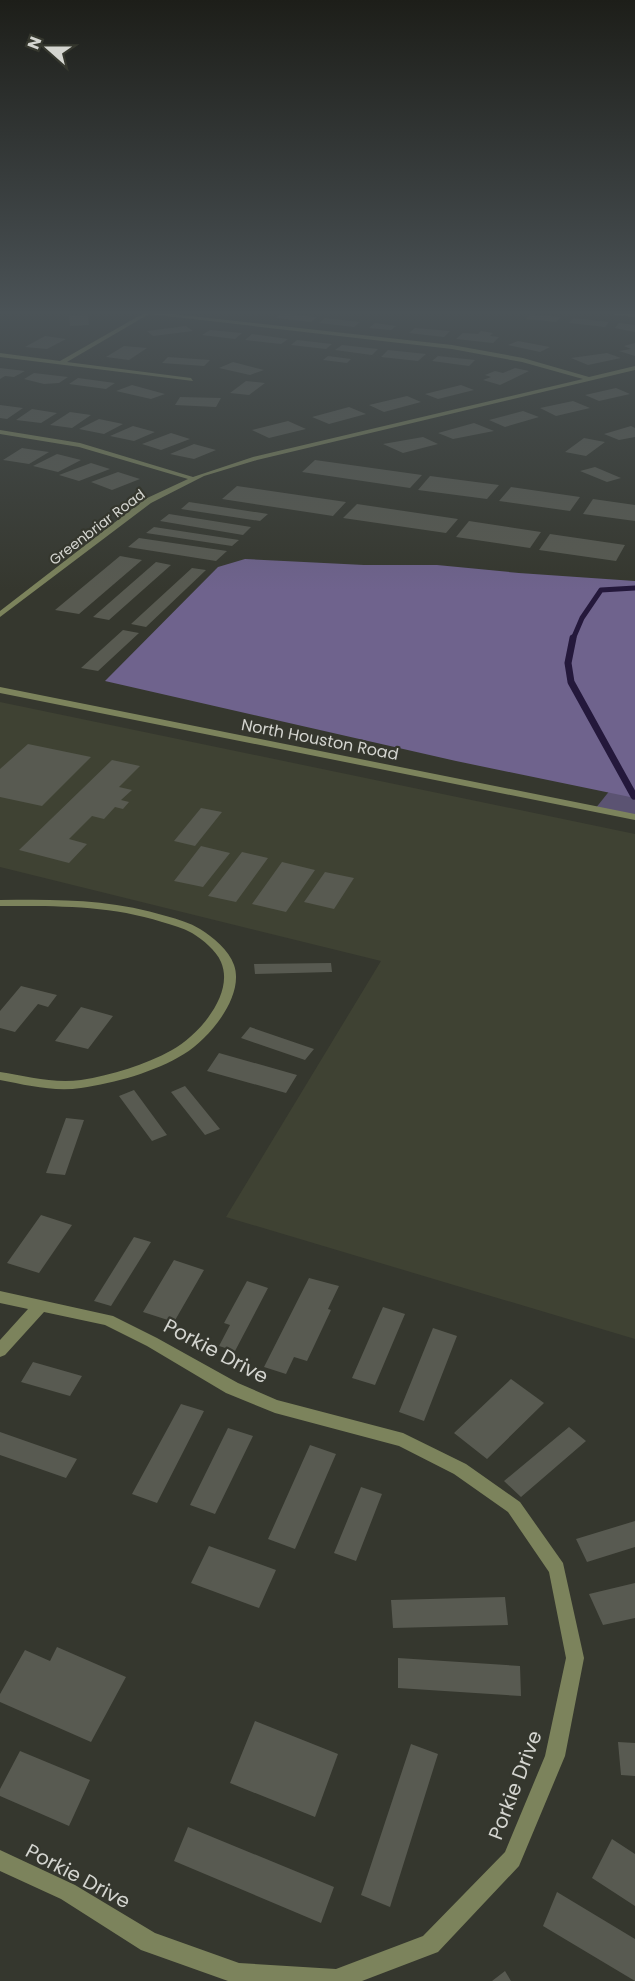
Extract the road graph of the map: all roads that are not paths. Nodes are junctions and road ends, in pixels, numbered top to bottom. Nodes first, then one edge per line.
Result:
1 (477, 405) edge
2 (0, 432) edge
3 (194, 479) junction
4 (0, 615) edge
5 (0, 690) edge
6 (635, 817) edge
7 (0, 903) edge
8 (0, 1076) edge
9 (0, 1297) edge
10 (40, 1306) junction
11 (0, 1351) edge
12 (0, 1860) edge

1 - 3 street, Greenbriar Road
2 - 3 street
3 - 4 street, Greenbriar Road
5 - 6 street, North Houston Road
7 - 8 street
9 - 10 street, Porkie Drive
10 - 11 street
10 - 12 street, Porkie Drive

